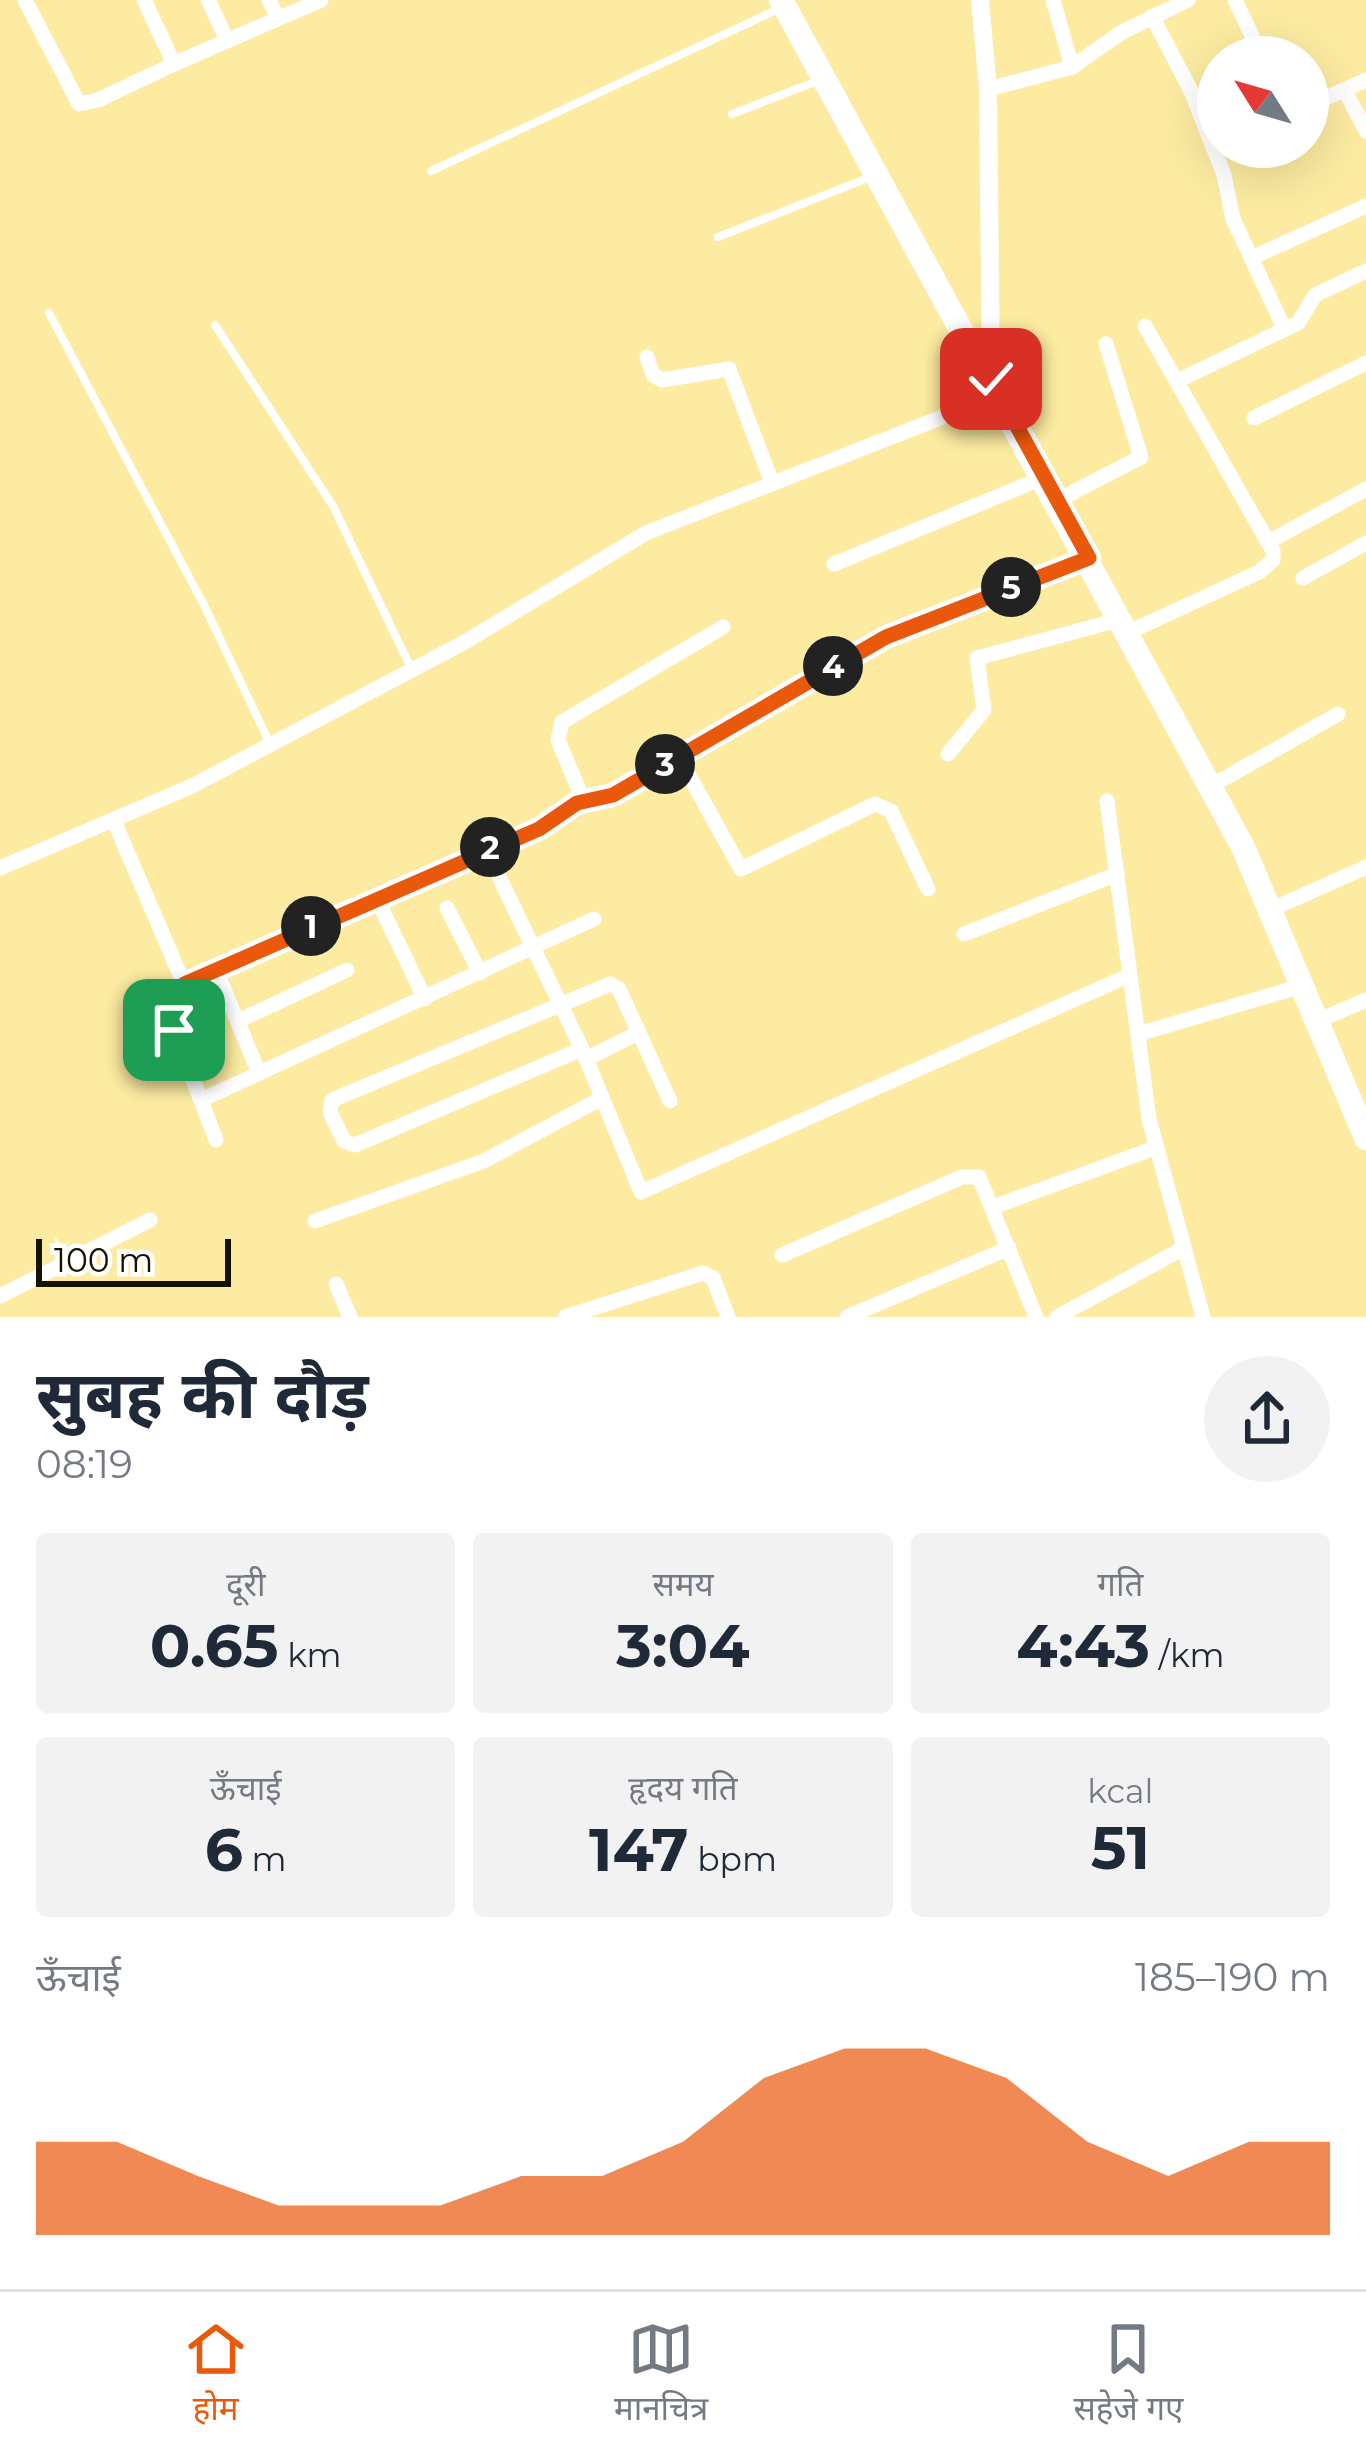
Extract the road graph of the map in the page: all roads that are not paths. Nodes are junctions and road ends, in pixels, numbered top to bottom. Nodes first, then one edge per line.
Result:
1 (25, 0) edge
2 (144, 0) edge
3 (208, 0) edge
4 (269, 0) edge
5 (321, 0) edge
6 (980, 0) edge
7 (1053, 0) edge
8 (1188, 0) edge
9 (1235, 0) edge
10 (783, 3) edge
11 (1159, 9) edge
12 (278, 18) junction
13 (1252, 36) edge
14 (227, 40) junction
15 (174, 64) junction
16 (1072, 67) junction
17 (824, 78) junction
18 (1366, 80) edge
19 (988, 89) junction
20 (1345, 91) junction
21 (1329, 97) edge
22 (732, 114) dead end
23 (1366, 131) edge
24 (431, 171) dead end
25 (878, 174) junction
26 (1366, 206) edge
27 (718, 236) dead end
28 (1251, 258) junction
29 (1366, 272) edge
30 (50, 313) dead end
31 (215, 326) dead end
32 (1145, 326) dead end
33 (1284, 328) junction
34 (1106, 344) dead end
35 (647, 357) dead end
36 (1366, 363) edge
37 (1177, 381) junction
38 (995, 387) junction
39 (1254, 418) dead end
40 (771, 480) junction
41 (1052, 489) junction
42 (1366, 489) edge
43 (1268, 542) junction
44 (1366, 544) edge
45 (1089, 558) junction
46 (834, 563) dead end
47 (1304, 578) dead end
48 (1125, 626) junction
49 (723, 627) dead end
50 (412, 670) junction
51 (1338, 714) dead end
52 (270, 745) junction
53 (948, 754) dead end
54 (678, 756) junction
55 (1211, 787) junction
56 (1107, 801) dead end
57 (577, 803) junction
58 (114, 821) junction
59 (1366, 866) edge
60 (0, 868) edge
61 (1117, 874) junction
62 (500, 879) dead end
63 (928, 889) dead end
64 (376, 897) junction
65 (447, 908) dead end
66 (1270, 910) junction
67 (595, 919) dead end
68 (964, 934) dead end
69 (536, 947) junction
70 (216, 970) junction
71 (347, 970) dead end
72 (480, 973) junction
73 (1130, 976) junction
74 (184, 984) junction
75 (1302, 986) junction
76 (424, 999) junction
77 (1366, 1000) edge
78 (560, 1002) junction
79 (238, 1021) junction
80 (1317, 1021) junction
81 (638, 1033) junction
82 (1138, 1034) junction
83 (584, 1054) junction
84 (259, 1073) junction
85 (1355, 1082) edge
86 (602, 1098) junction
87 (201, 1100) junction
88 (670, 1101) dead end
89 (1366, 1138) edge
90 (216, 1140) dead end
91 (1155, 1148) junction
92 (993, 1207) junction
93 (149, 1220) dead end
94 (315, 1220) dead end
95 (1009, 1248) junction
96 (1182, 1250) junction
97 (782, 1255) dead end
98 (336, 1284) dead end
99 (0, 1296) edge
100 (350, 1317) edge
101 (565, 1317) edge
102 (728, 1317) edge
103 (847, 1317) edge
104 (1036, 1317) edge
105 (1057, 1317) edge
106 (1203, 1317) edge

1 - 15 street
2 - 15 street
3 - 14 street
4 - 12 street
5 - 12 street
6 - 19 street
7 - 16 street
8 - 11 street
9 - 13 street
10 - 17 main road
10 - 24 lane
11 - 16 street
11 - 28 street
12 - 14 street
14 - 15 street
16 - 19 street
17 - 22 lane
17 - 25 main road
18 - 20 street
19 - 38 street
20 - 21 street
20 - 23 street
25 - 27 lane
25 - 38 main road
26 - 28 street
28 - 33 street
29 - 33 street
30 - 52 lane
31 - 50 lane
32 - 37 street
33 - 37 street
34 - 41 street
35 - 40 street
36 - 39 street
37 - 43 street
38 - 40 street
38 - 41 main road
40 - 50 street
41 - 45 main road
41 - 46 street
42 - 43 street
43 - 48 street
44 - 47 street
45 - 48 main road
45 - 54 street
48 - 53 street
48 - 55 main road
49 - 57 street
50 - 52 street
51 - 55 street
52 - 58 street
54 - 57 street
54 - 63 street
55 - 66 main road
56 - 61 street
57 - 64 street
58 - 60 street
58 - 74 street
59 - 66 street
61 - 68 street
61 - 73 street
62 - 69 street
64 - 70 street
64 - 76 street
65 - 72 street
66 - 75 main road
67 - 69 street
69 - 72 street
69 - 78 street
70 - 74 street
70 - 79 street
71 - 79 street
72 - 76 street
73 - 82 street
73 - 86 street
74 - 87 street
75 - 80 main road
75 - 82 street
76 - 84 street
77 - 80 street
78 - 81 street
78 - 83 street
78 - 83 street
79 - 84 street
80 - 85 main road
81 - 83 street
81 - 88 street
82 - 91 street
83 - 86 street
84 - 87 street
85 - 89 main road
86 - 94 street
87 - 90 street
91 - 92 street
91 - 96 street
92 - 95 street
92 - 97 street
93 - 99 street
95 - 103 street
95 - 104 street
96 - 105 street
96 - 106 street
98 - 100 street
101 - 102 street

